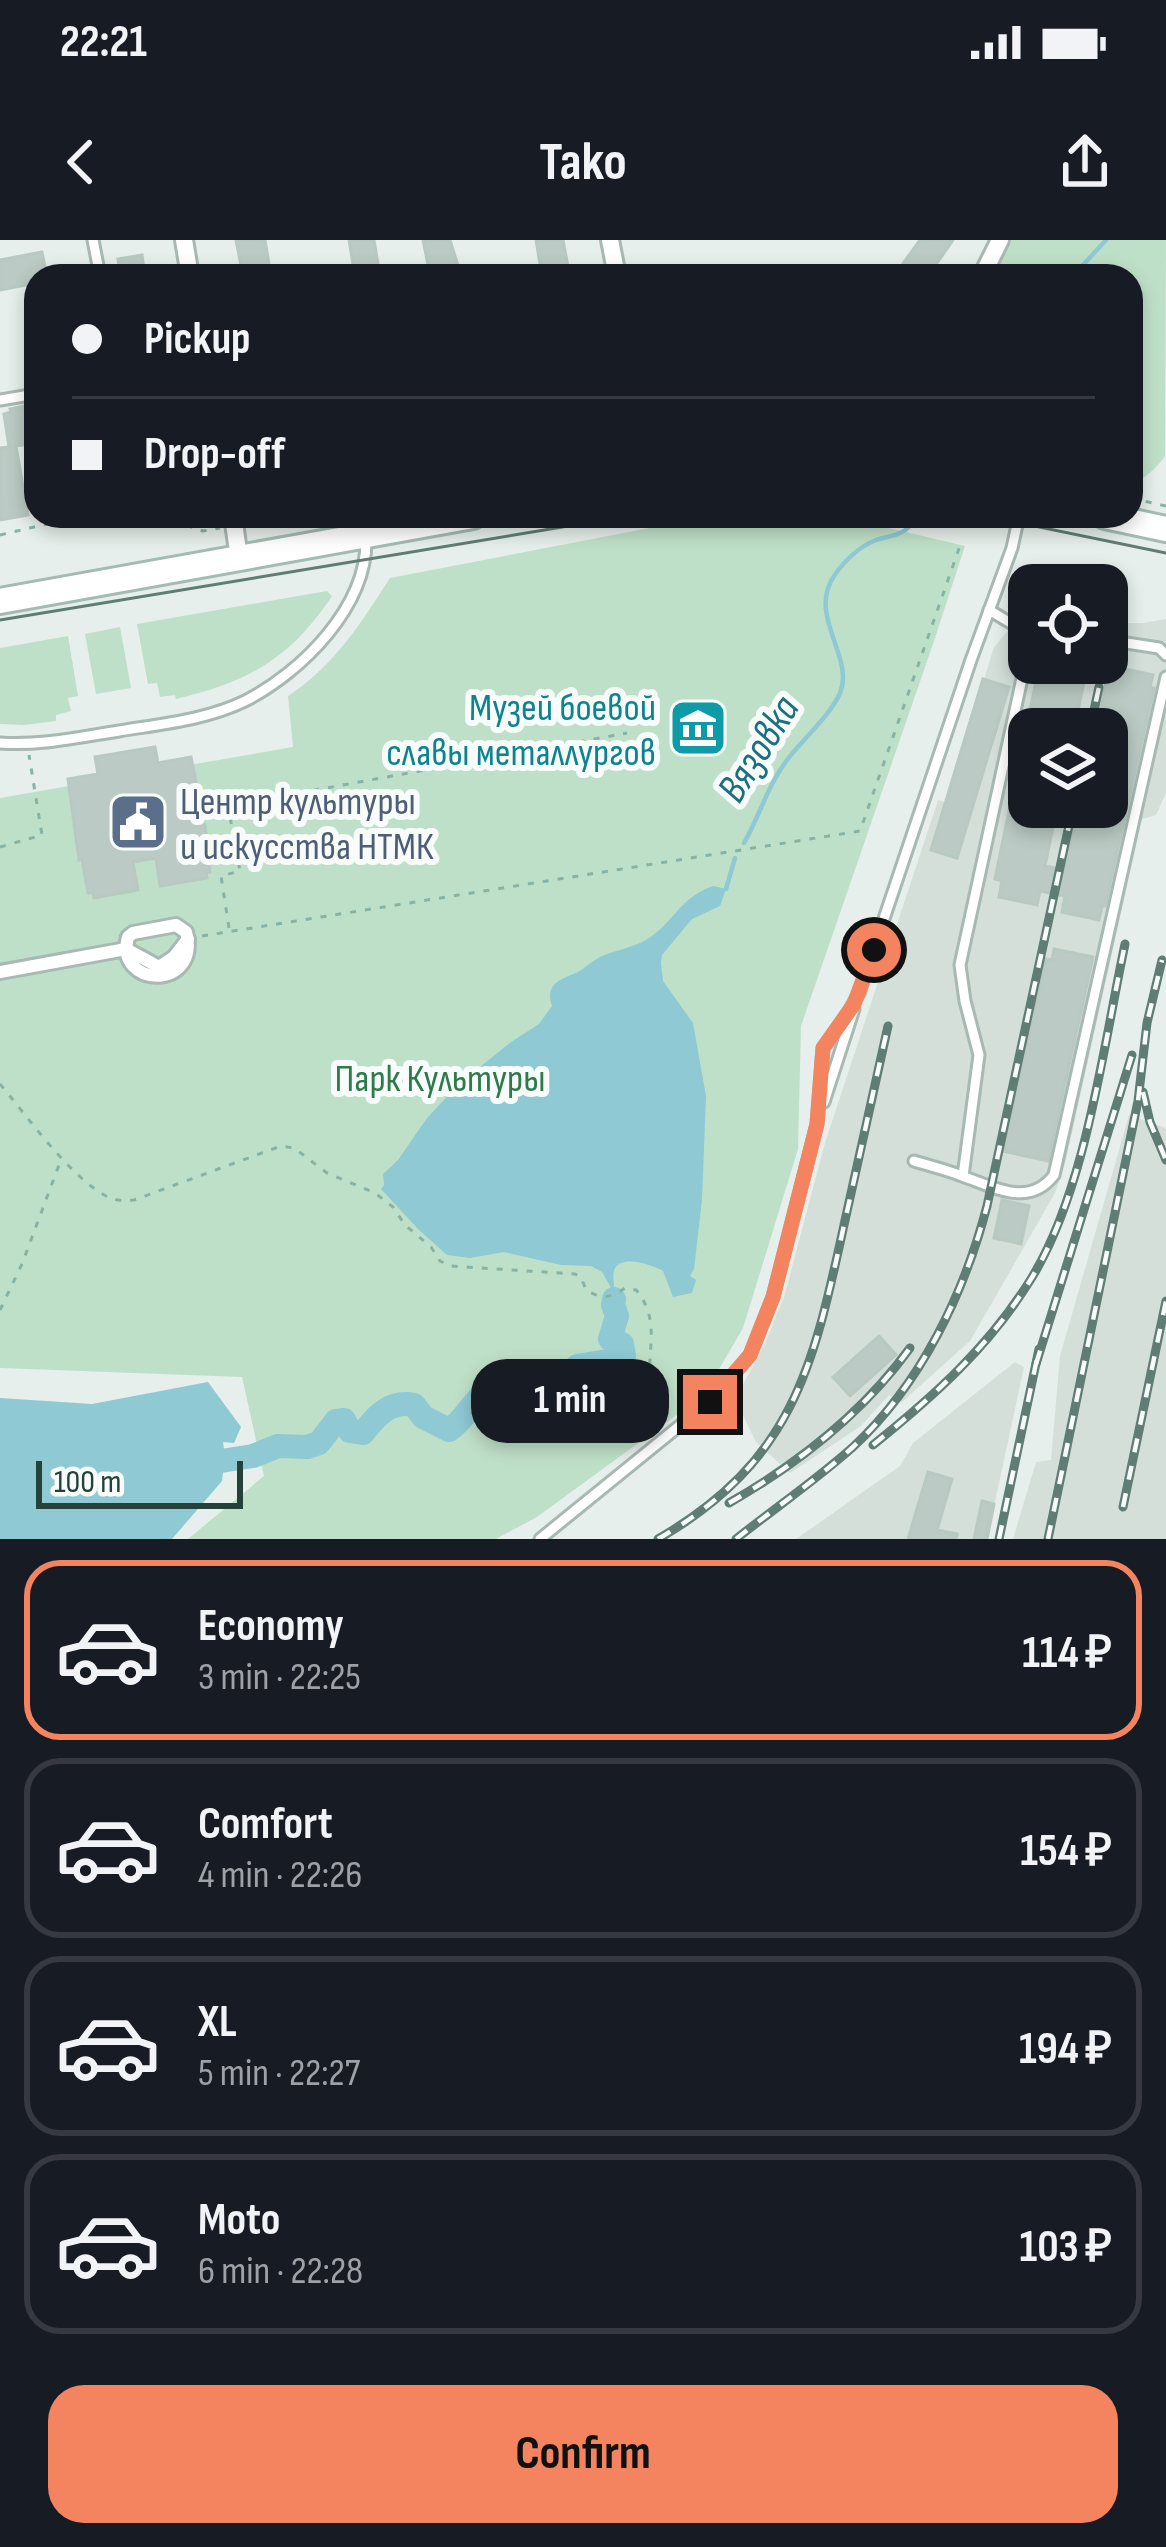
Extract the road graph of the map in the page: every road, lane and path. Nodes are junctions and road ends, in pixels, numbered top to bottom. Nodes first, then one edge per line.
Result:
1 (30, 528) edge
2 (235, 528) edge
3 (409, 528) edge
4 (1016, 528) edge
5 (0, 535) edge
6 (366, 536) junction
7 (962, 540) dead end
8 (239, 558) junction
9 (0, 601) edge
10 (989, 610) junction
11 (1008, 621) edge
12 (1128, 643) edge
13 (1166, 656) edge
14 (1166, 676) edge
15 (1021, 684) edge
16 (627, 733) dead end
17 (0, 743) edge
18 (27, 745) junction
19 (0, 847) edge
20 (230, 931) junction
21 (188, 939) junction
22 (125, 949) junction
23 (0, 972) edge
24 (860, 991) junction
25 (0, 1084) edge
26 (817, 1124) junction
27 (62, 1157) junction
28 (914, 1161) dead end
29 (963, 1176) junction
30 (0, 1310) edge
31 (673, 1432) junction
32 (540, 1539) edge

1 - 5 path
2 - 8 street
3 - 6 main road
4 - 10 lane
6 - 8 main road
6 - 18 lane
7 - 20 path
8 - 9 main road
10 - 11 lane
10 - 24 lane
12 - 13 lane
14 - 29 lane
15 - 29 lane
16 - 20 path
17 - 18 lane
18 - 19 path
20 - 21 path
21 - 22 street
21 - 22 street
22 - 23 street
24 - 26 lane
24 - 26 lane
25 - 27 path
26 - 31 lane
27 - 30 path
27 - 31 path
28 - 29 lane
31 - 32 lane

